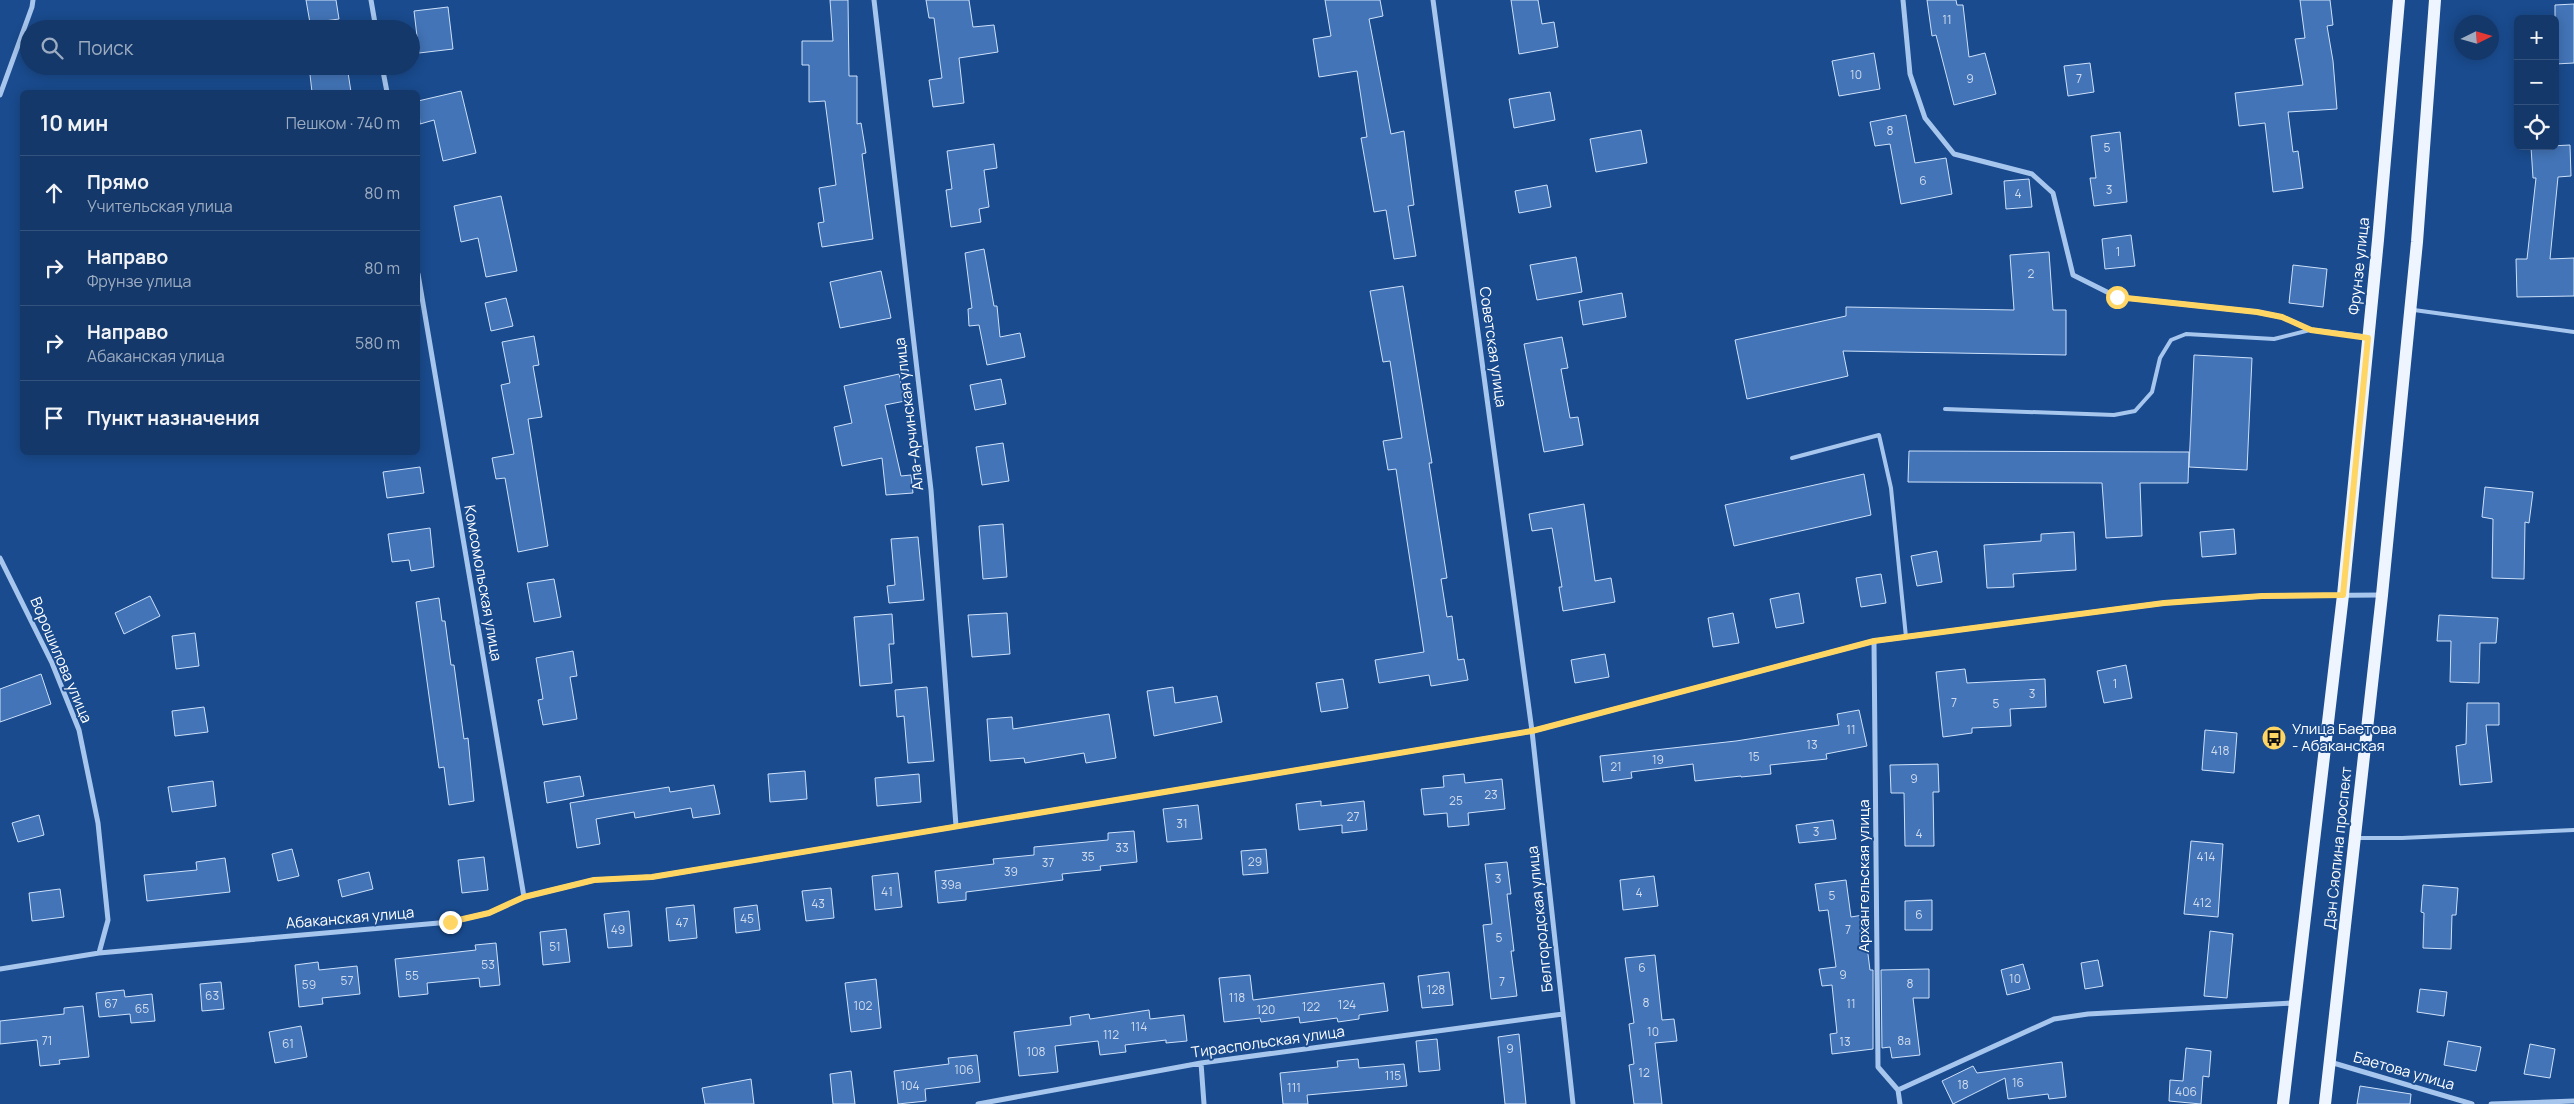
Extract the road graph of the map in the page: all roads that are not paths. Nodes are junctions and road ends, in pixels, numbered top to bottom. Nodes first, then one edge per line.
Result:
1 (33, 0) edge
2 (371, 0) edge
3 (874, 0) edge
4 (1433, 0) edge
5 (1903, 0) edge
6 (2399, 0) edge
7 (2435, 0) edge
8 (27, 20) edge
9 (374, 20) edge
10 (20, 40) edge
11 (384, 75) edge
12 (387, 90) edge
13 (0, 95) edge
14 (420, 286) edge
15 (2409, 310) junction
16 (2311, 330) junction
17 (2574, 332) edge
18 (2368, 338) junction
19 (1945, 409) dead end
20 (1792, 458) dead end
21 (0, 558) edge
22 (2343, 595) junction
23 (2382, 595) junction
24 (1906, 637) junction
25 (1874, 641) junction
26 (1532, 731) junction
27 (956, 826) junction
28 (2574, 830) edge
29 (2356, 838) junction
30 (524, 897) junction
31 (99, 953) junction
32 (0, 969) edge
33 (2293, 1003) junction
34 (1563, 1014) junction
35 (2330, 1062) junction
36 (1201, 1063) junction
37 (1898, 1090) junction
38 (2574, 1102) edge
39 (978, 1104) edge
40 (1204, 1104) edge
41 (1573, 1104) edge
42 (1900, 1104) edge
43 (2283, 1104) edge
44 (2325, 1104) edge
45 (2472, 1104) edge
46 (2491, 1104) edge

1 - 8 street
2 - 9 street
3 - 27 street, Ала-Арчинская улица
4 - 26 street, Советская улица
5 - 16 street
6 - 18 main road, Фрунзе улица
7 - 15 main road
10 - 13 street
11 - 12 street
14 - 30 street, Комсомольская улица
15 - 17 lane
15 - 23 main road
16 - 18 street
16 - 19 lane
18 - 22 main road, Фрунзе улица
20 - 24 lane
21 - 31 street, Ворошилова улица
22 - 23 street, Абаканская улица
22 - 24 street, Абаканская улица
22 - 33 main road, Дэн Сяопина проспект
23 - 29 main road, Дэн Сяопина проспект
24 - 25 street, Абаканская улица
25 - 26 street, Абаканская улица
25 - 37 street, Архангельская улица
26 - 27 street, Абаканская улица
26 - 34 street, Белгородская улица
27 - 30 street, Абаканская улица
28 - 29 lane
29 - 35 main road, Дэн Сяопина проспект
30 - 31 street, Абаканская улица
31 - 32 street, Абаканская улица
33 - 37 street
33 - 43 main road, Дэн Сяопина проспект
34 - 36 street, Тираспольская улица
34 - 41 street, Белгородская улица
35 - 44 main road, Дэн Сяопина проспект
35 - 45 street, Баетова улица
36 - 39 street, Тираспольская улица
36 - 40 street
37 - 42 street
38 - 46 street

